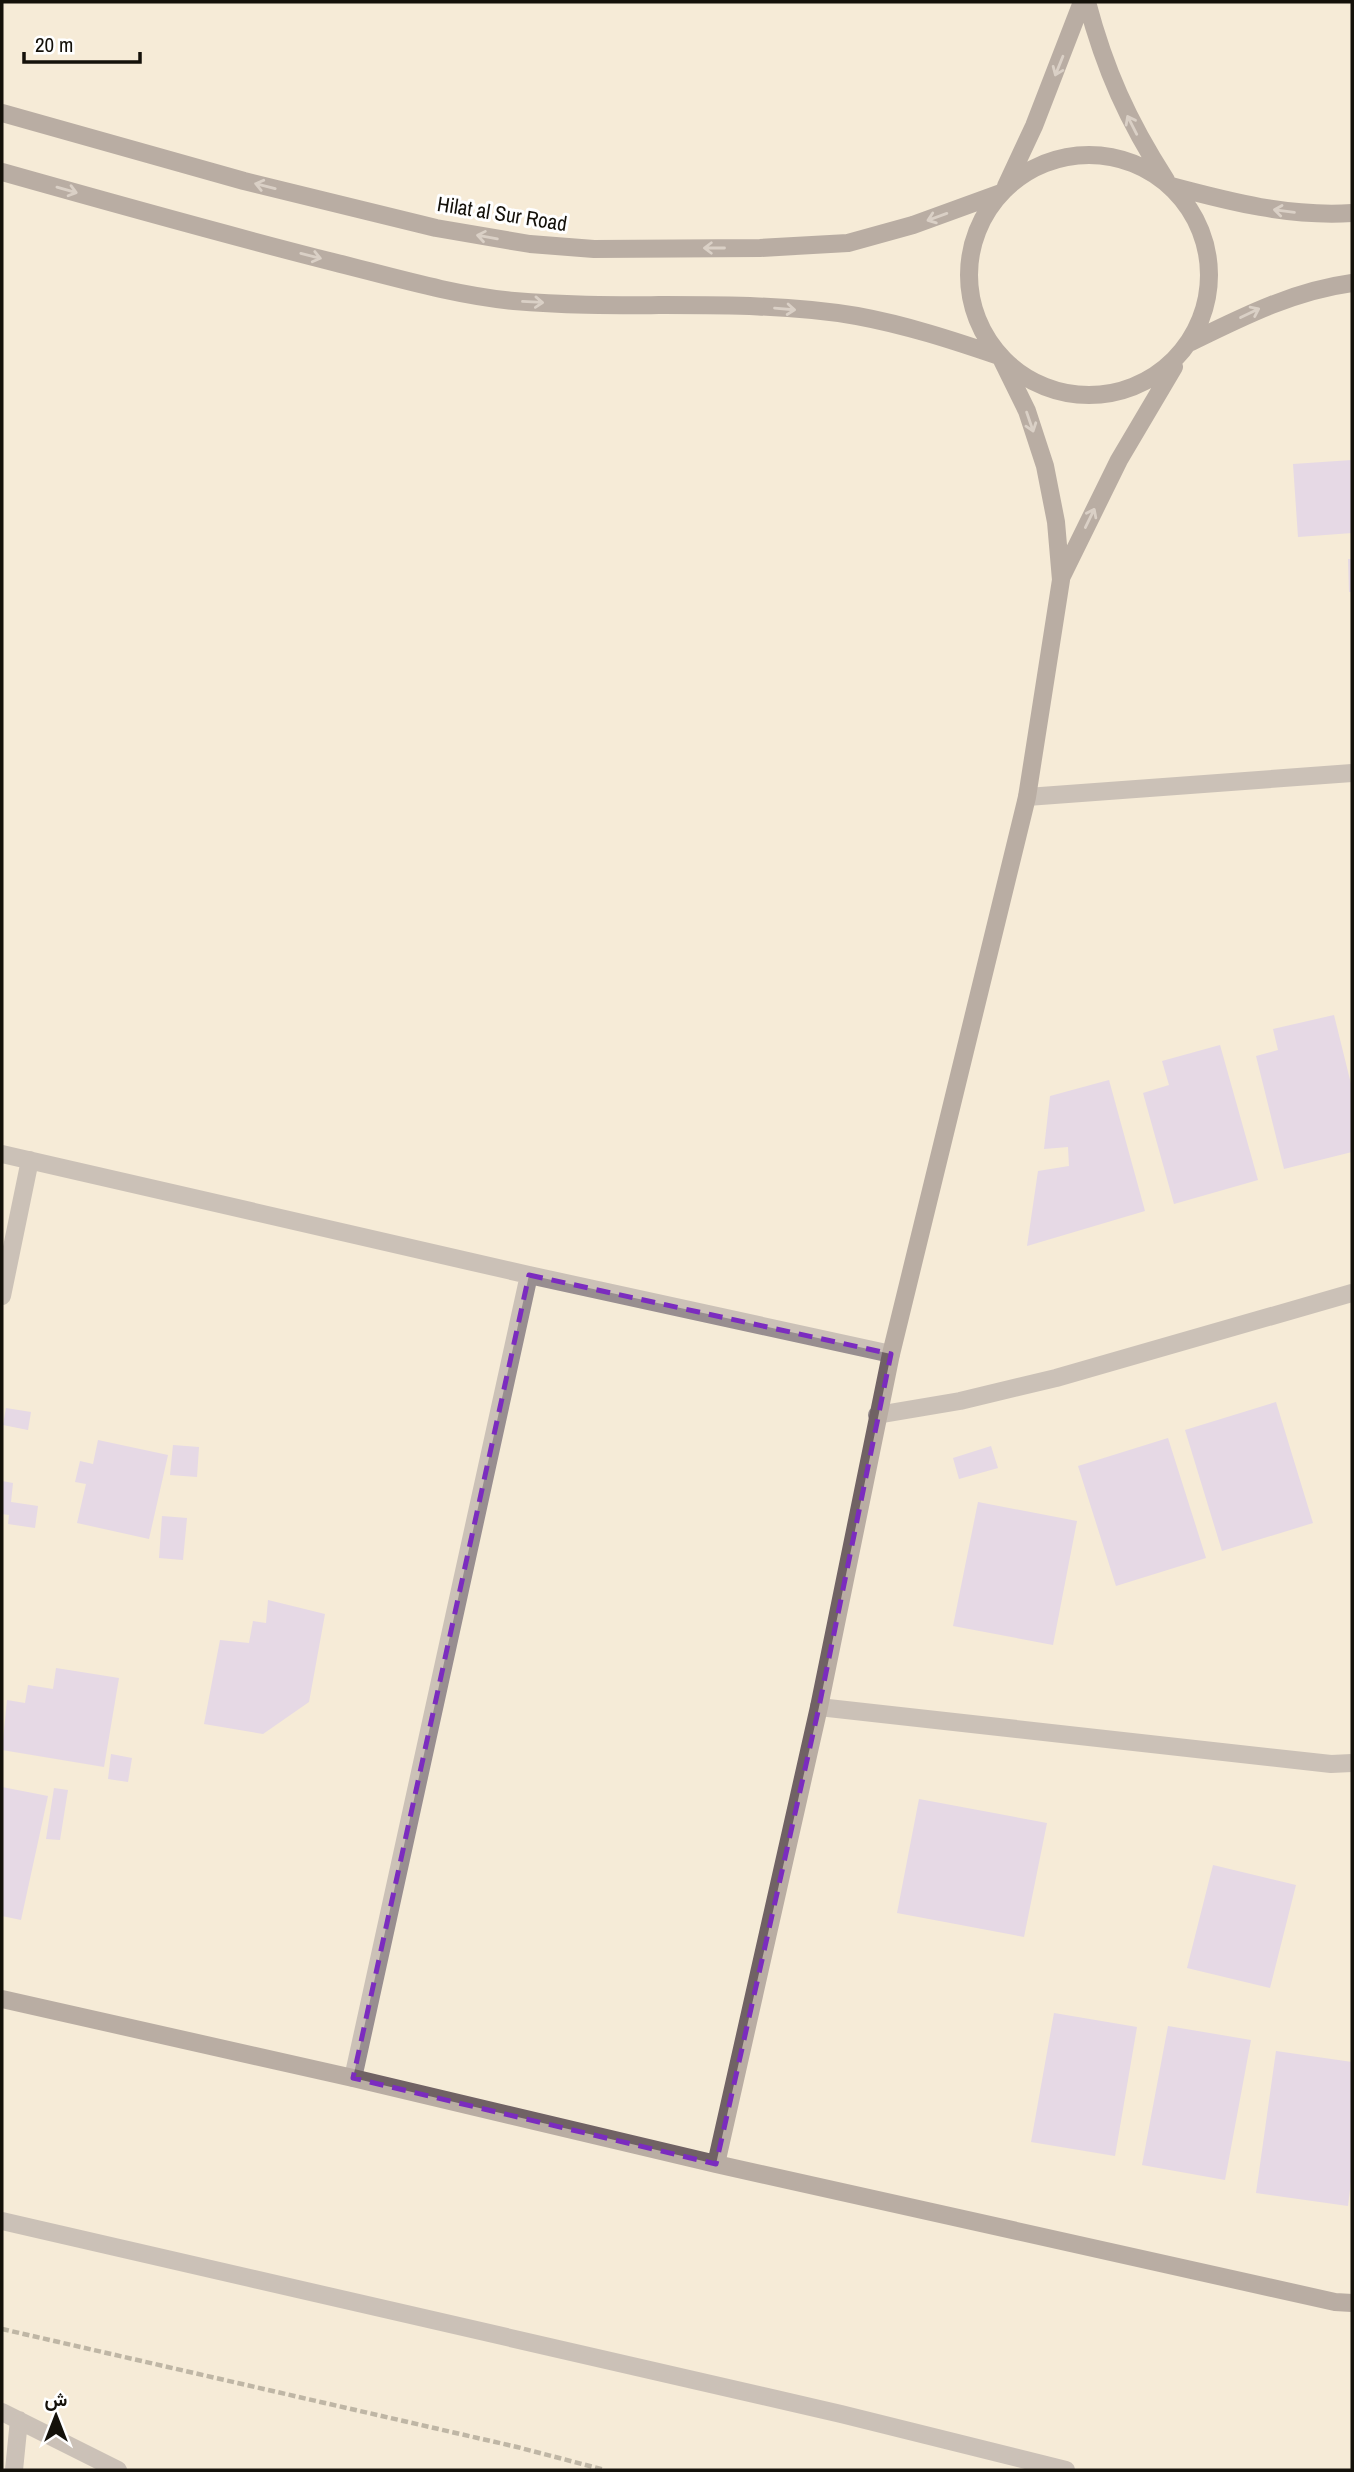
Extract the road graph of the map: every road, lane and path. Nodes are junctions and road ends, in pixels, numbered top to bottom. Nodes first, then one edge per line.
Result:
1 (1084, 2) edge
2 (2, 113) edge
3 (2, 172) edge
4 (1169, 185) junction
5 (1003, 191) junction
6 (1352, 212) edge
7 (1352, 283) edge
8 (1188, 345) junction
9 (1001, 358) junction
10 (1061, 580) junction
11 (1352, 773) edge
12 (1027, 797) junction
13 (2, 1154) edge
14 (30, 1160) junction
15 (529, 1275) junction
16 (1352, 1293) edge
17 (2, 1296) edge
18 (891, 1354) junction
19 (877, 1416) junction
20 (819, 1707) junction
21 (1352, 1763) edge
22 (2, 1999) edge
23 (353, 2078) junction
24 (716, 2164) junction
25 (2, 2221) edge
26 (1352, 2303) edge
27 (2, 2329) edge
28 (2, 2412) edge
29 (19, 2420) junction
30 (14, 2470) edge
31 (118, 2470) edge
32 (605, 2470) edge
33 (1066, 2470) edge

4 -> 1 street
1 -> 5 street
5 -> 2 street, Hilat al Sur Road
3 -> 9 street
4 - 5 street
6 -> 4 street
4 - 8 street
5 - 9 street
8 -> 7 street
8 - 9 street
10 -> 8 street
9 -> 10 street
10 - 12 street
11 - 12 street
12 - 18 street
13 - 14 street
14 - 15 street
14 - 17 street
15 - 18 street
15 - 23 street
16 - 19 street
18 - 19 street
19 - 20 street
20 - 21 street
20 - 24 street
22 - 23 street
23 - 24 street
24 - 26 street
25 - 33 street
27 - 32 path
28 - 29 street
29 - 30 street
29 - 31 street

